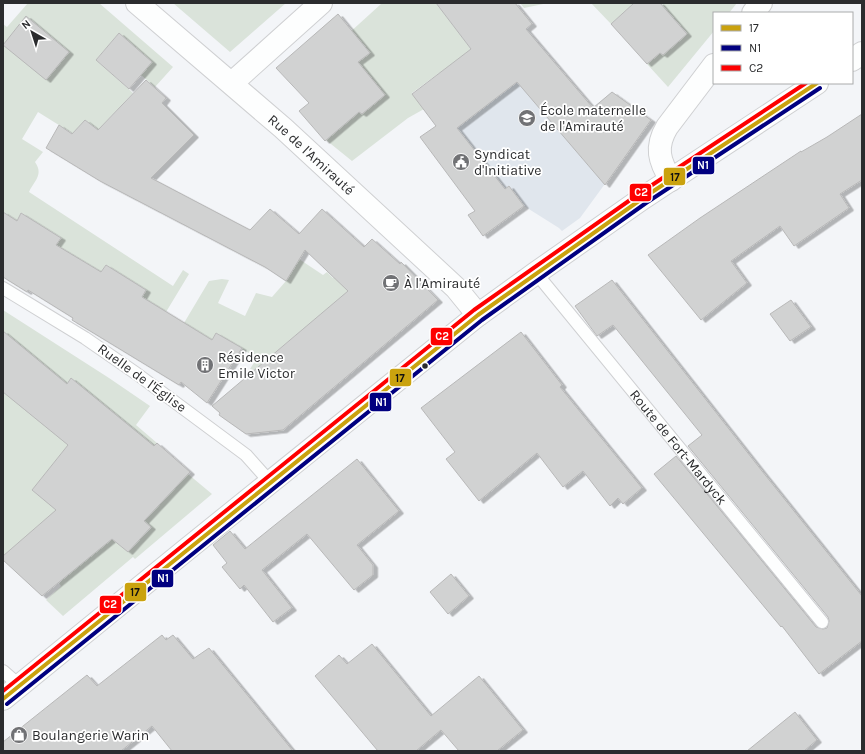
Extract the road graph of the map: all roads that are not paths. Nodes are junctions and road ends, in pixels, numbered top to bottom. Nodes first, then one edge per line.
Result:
1 (137, 3) edge
2 (321, 3) edge
3 (761, 3) edge
4 (754, 12) edge
5 (862, 53) edge
6 (853, 59) edge
7 (713, 66) edge
8 (232, 83) junction
9 (815, 84) edge
10 (671, 180) junction
11 (536, 273) junction
12 (3, 288) edge
13 (478, 315) junction
14 (270, 482) junction
15 (822, 622) dead end
16 (3, 671) edge
17 (20, 686) junction
18 (3, 699) edge

1 - 8 main road, Rue de l'Amirauté
2 - 8 main road
3 - 4 main road
5 - 6 main road
7 - 10 main road
8 - 13 main road, Rue de l'Amirauté
9 - 10 main road
10 - 11 main road
11 - 13 main road
11 - 15 lane, Route de Fort-Mardyck
12 - 14 lane, Ruelle de l'Église
13 - 14 main road
14 - 17 main road
16 - 17 lane
17 - 18 main road

